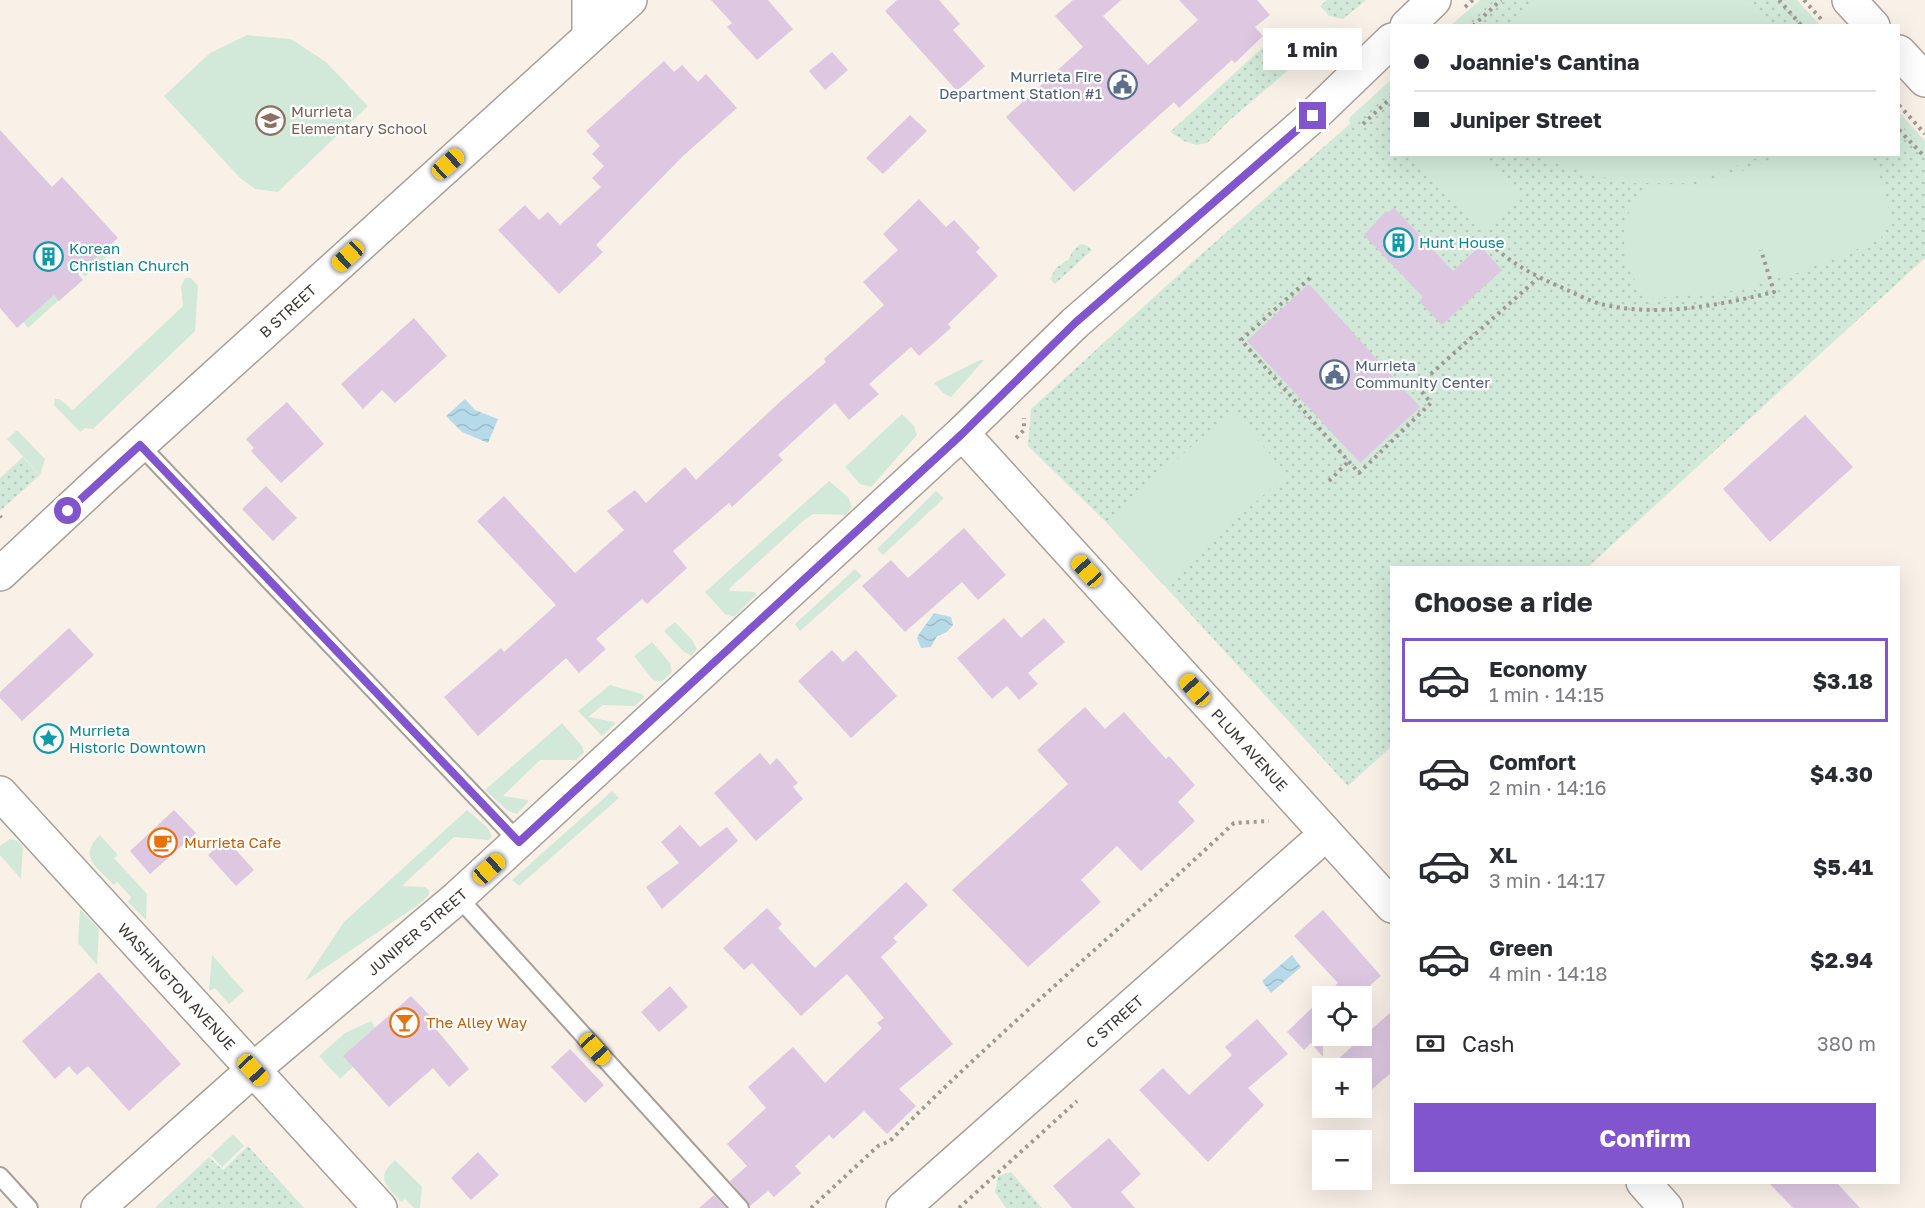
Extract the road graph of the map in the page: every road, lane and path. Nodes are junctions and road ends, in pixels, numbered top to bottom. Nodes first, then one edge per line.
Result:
1 (589, 0) edge
2 (630, 0) edge
3 (1434, 0) edge
4 (1501, 0) edge
5 (1779, 0) edge
6 (1804, 0) edge
7 (1849, 0) edge
8 (1409, 24) edge
9 (1475, 24) edge
10 (1801, 24) edge
11 (1825, 24) edge
12 (1872, 24) edge
13 (589, 37) junction
14 (1390, 42) edge
15 (1900, 53) edge
16 (1925, 80) edge
17 (1390, 100) edge
18 (1900, 106) edge
19 (1363, 124) dead end
20 (1900, 131) edge
21 (1925, 134) edge
22 (1925, 157) edge
23 (1485, 240) dead end
24 (1761, 250) dead end
25 (1310, 278) dead end
26 (1538, 278) junction
27 (962, 434) junction
28 (140, 445) junction
29 (1348, 462) junction
30 (1329, 481) dead end
31 (0, 574) edge
32 (0, 793) edge
33 (1269, 821) dead end
34 (1326, 834) junction
35 (519, 842) junction
36 (458, 897) junction
37 (1390, 904) edge
38 (253, 1070) junction
39 (0, 1176) edge
40 (1645, 1184) edge
41 (29, 1208) edge
42 (98, 1208) edge
43 (380, 1208) edge
44 (740, 1208) edge
45 (811, 1208) edge
46 (903, 1208) edge
47 (1666, 1208) edge

1 - 13 street
2 - 13 street, B STREET
3 - 8 street
4 - 9 path
5 - 10 path
6 - 11 path
7 - 12 street
13 - 28 street, B STREET
14 - 27 street, JUNIPER STREET
15 - 16 street
17 - 19 path
18 - 21 path
20 - 22 path
23 - 26 path
24 - 26 path
25 - 29 path
26 - 29 path
27 - 34 street, PLUM AVENUE
27 - 35 street, JUNIPER STREET
28 - 31 street, B STREET
28 - 35 lane
29 - 30 path
32 - 38 street, WASHINGTON AVENUE
33 - 45 path
34 - 37 street, PLUM AVENUE
34 - 46 street, C STREET
35 - 36 street, JUNIPER STREET
36 - 38 street, JUNIPER STREET
36 - 44 lane
38 - 42 street, JUNIPER STREET
38 - 43 street, WASHINGTON AVENUE
39 - 41 lane
40 - 47 street

